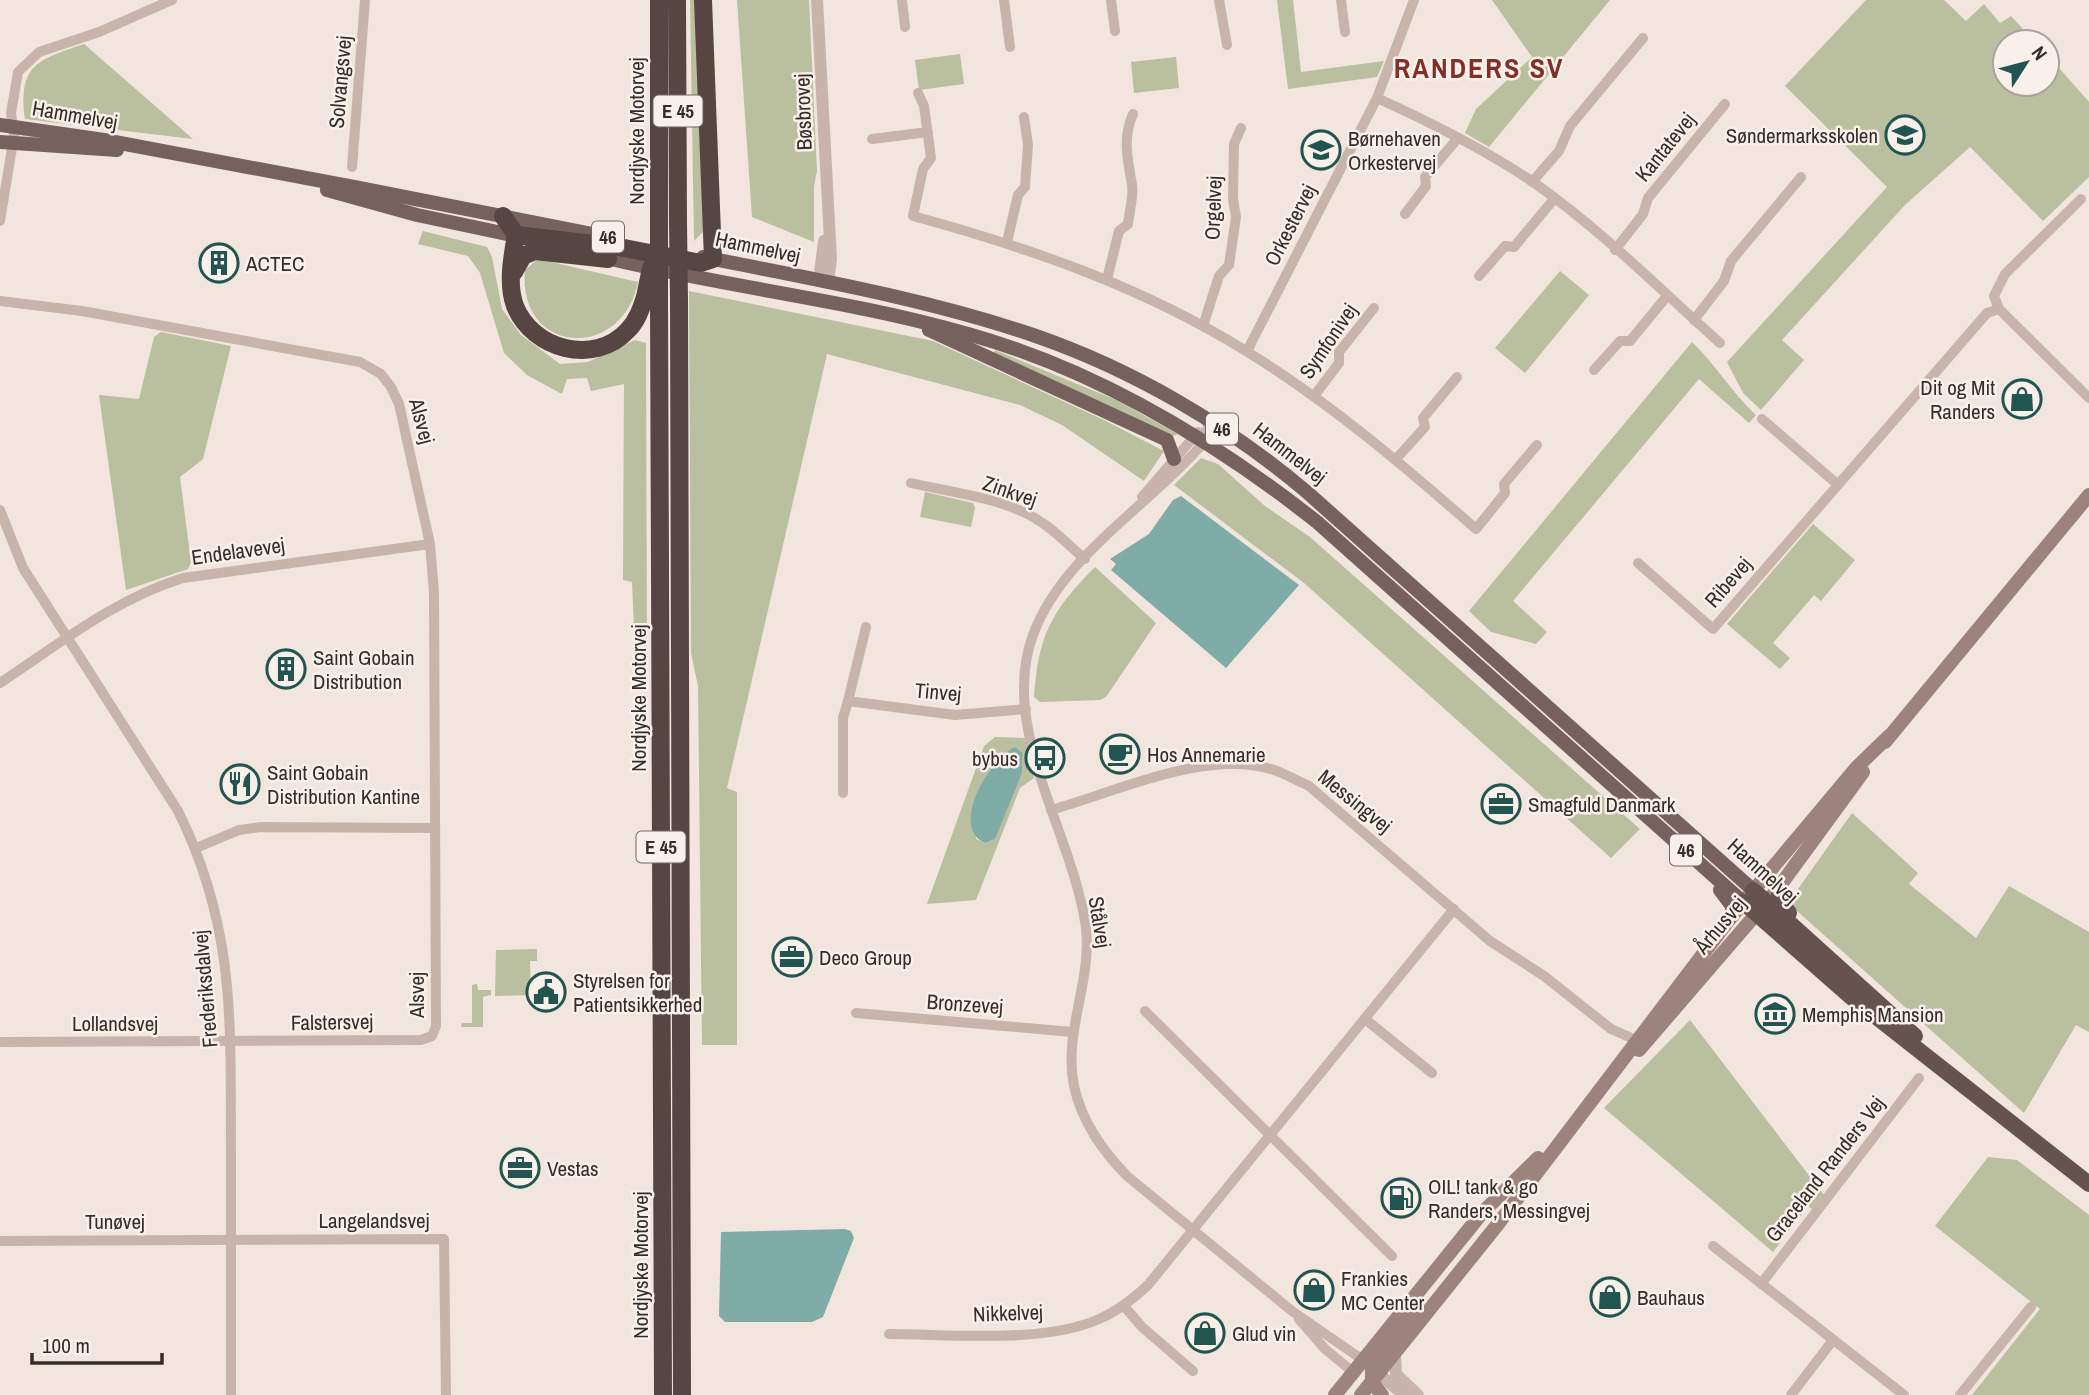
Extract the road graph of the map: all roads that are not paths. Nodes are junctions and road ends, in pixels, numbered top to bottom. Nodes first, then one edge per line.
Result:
1 (172, 0) edge
2 (365, 0) edge
3 (659, 0) edge
4 (677, 0) edge
5 (703, 0) edge
6 (817, 0) edge
7 (902, 0) edge
8 (1004, 0) edge
9 (1111, 0) edge
10 (1219, 0) edge
11 (1341, 0) edge
12 (1414, 0) edge
13 (905, 27) dead end
14 (1115, 31) dead end
15 (1345, 32) dead end
16 (1643, 38) dead end
17 (1227, 45) dead end
18 (1010, 47) dead end
19 (918, 93) dead end
20 (1377, 97) junction
21 (1725, 104) dead end
22 (1133, 114) dead end
23 (1024, 117) dead end
24 (1241, 128) dead end
25 (928, 132) junction
26 (5, 135) edge
27 (1458, 138) junction
28 (872, 139) dead end
29 (142, 149) junction
30 (352, 167) dead end
31 (261, 172) junction
32 (1801, 177) dead end
33 (1532, 182) junction
34 (1554, 199) junction
35 (2081, 199) dead end
36 (1405, 214) dead end
37 (503, 216) junction
38 (0, 221) edge
39 (516, 235) junction
40 (1007, 242) junction
41 (1615, 250) junction
42 (713, 258) junction
43 (608, 259) junction
44 (693, 275) junction
45 (1479, 276) dead end
46 (511, 279) junction
47 (1107, 279) junction
48 (822, 283) junction
49 (1667, 296) junction
50 (652, 298) junction
51 (0, 301) edge
52 (837, 304) junction
53 (1374, 308) dead end
54 (1999, 309) junction
55 (903, 318) junction
56 (1694, 320) junction
57 (1203, 327) junction
58 (1720, 344) dead end
59 (1247, 351) junction
60 (1594, 370) dead end
61 (1457, 377) dead end
62 (1314, 396) junction
63 (2089, 398) edge
64 (1762, 419) dead end
65 (1209, 421) junction
66 (1199, 438) junction
67 (1537, 445) dead end
68 (1174, 459) junction
69 (1396, 459) junction
70 (911, 483) dead end
71 (1837, 484) junction
72 (2089, 495) edge
73 (0, 510) edge
74 (1119, 525) junction
75 (430, 544) junction
76 (1085, 559) junction
77 (1638, 563) dead end
78 (866, 627) dead end
79 (66, 639) junction
80 (0, 683) edge
81 (848, 701) junction
82 (1026, 709) junction
83 (1889, 736) junction
84 (843, 793) dead end
85 (1052, 810) junction
86 (434, 828) junction
87 (196, 848) junction
88 (1755, 902) junction
89 (1454, 909) junction
90 (1145, 1011) dead end
91 (856, 1013) dead end
92 (1365, 1018) junction
93 (1072, 1032) junction
94 (432, 1036) joint
95 (1636, 1041) junction
96 (0, 1042) edge
97 (230, 1042) junction
98 (1621, 1064) junction
99 (1432, 1073) dead end
100 (1919, 1078) dead end
101 (2013, 1124) junction
102 (1571, 1125) junction
103 (1269, 1136) junction
104 (2089, 1184) edge
105 (1192, 1230) junction
106 (231, 1239) junction
107 (0, 1241) edge
108 (1713, 1247) dead end
109 (1392, 1256) dead end
110 (1761, 1284) junction
111 (1124, 1306) junction
112 (2031, 1307) dead end
113 (1292, 1311) junction
114 (889, 1334) dead end
115 (1833, 1340) junction
116 (1395, 1356) junction
117 (1193, 1371) dead end
118 (1367, 1377) edge
119 (231, 1395) edge
120 (446, 1395) edge
121 (663, 1395) edge
122 (682, 1395) edge
123 (1335, 1395) edge
124 (1346, 1395) edge
125 (1404, 1395) edge
126 (1418, 1395) edge
127 (1791, 1395) edge
128 (1904, 1395) edge
129 (1961, 1395) edge

1 - 26 street
2 - 30 street, Solvangsvej
3 - 50 highway, bridge
4 - 122 highway, Nordjyske Motorvej / E 45, bridge
5 - 42 highway
6 - 48 street, Bøsbrovej
7 - 13 street
8 - 18 street
9 - 14 street
10 - 17 street
11 - 15 street
12 - 20 street, Orkestervej
16 - 33 street
19 - 25 street
20 - 27 street
20 - 59 street, Orkestervej
21 - 41 street, Kantatevej
22 - 47 street
23 - 40 street
24 - 57 street, Orgelvej
25 - 28 street
25 - 40 street
26 - 29 main road, Hammelvej / 46
26 - 29 main road, Hammelvej / 46
26 - 38 street
27 - 33 street
27 - 36 street
29 - 31 main road, Hammelvej / 46
31 - 37 main road, Hammelvej / 46
31 - 39 main road, Hammelvej / 46
32 - 56 street
33 - 34 street
34 - 41 street
34 - 45 street
35 - 54 street
37 - 39 highway
37 - 42 main road, Hammelvej / 46
39 - 42 highway
39 - 43 main road, Hammelvej / 46
39 - 46 highway
40 - 47 street
41 - 49 street
42 - 48 main road, Hammelvej / 46
43 - 44 main road, Hammelvej / 46
43 - 46 highway
44 - 48 main road
44 - 52 main road, Hammelvej / 46
46 - 50 highway
47 - 57 street
48 - 52 main road
48 - 65 main road, Hammelvej / 46
49 - 56 street
49 - 60 street
50 - 121 highway, Nordjyske Motorvej / E 45
51 - 75 street, Alsvej
52 - 55 main road, Hammelvej / 46
53 - 62 street, Symfonivej
54 - 63 street
54 - 71 street, Ribevej
55 - 66 main road, Hammelvej / 46
55 - 68 main road
56 - 58 street
57 - 59 street
59 - 62 street, Symfonivej
61 - 69 street
62 - 69 street, Symfonivej
64 - 71 street
65 - 66 street, Stålvej
65 - 88 main road, Hammelvej / 46
66 - 68 street, Stålvej
66 - 74 street, Stålvej
66 - 88 main road, Hammelvej / 46
67 - 69 street, Symfonivej
68 - 74 street, Stålvej
70 - 76 street, Zinkvej
71 - 77 street, Ribevej
72 - 83 main road, Århusvej
73 - 79 street, Frederiksdalvej
74 - 76 street, Stålvej
75 - 79 street, Endelavevej
75 - 86 street, Alsvej
76 - 82 street, Stålvej
78 - 81 street
79 - 80 street, Endelavevej
79 - 87 street, Frederiksdalvej
81 - 82 street, Tinvej
81 - 84 street
82 - 85 street, Stålvej
83 - 88 main road, Århusvej
83 - 88 main road, Århusvej
85 - 89 street, Messingvej
85 - 93 street, Stålvej
86 - 87 street
86 - 94 street, Alsvej
87 - 97 street, Frederiksdalvej
88 - 95 main road, Århusvej
88 - 98 main road, Århusvej
88 - 101 highway, Hammelvej / 46
88 - 101 highway, Hammelvej / 46
89 - 92 street
89 - 95 street, Messingvej
90 - 103 street
91 - 93 street, Bronzevej
92 - 99 street
92 - 103 street
93 - 105 street, Stålvej
94 - 97 street, Falstersvej
95 - 98 main road, Århusvej
96 - 97 street, Lollandsvej
97 - 106 street, Frederiksdalvej
98 - 102 main road, Århusvej
100 - 110 street, Graceland Randers Vej
101 - 104 highway, Hammelvej / 46
102 - 116 main road, Århusvej
102 - 118 main road, Århusvej
103 - 105 street
103 - 109 street
105 - 111 street, Nikkelvej
105 - 113 street, Stålvej
106 - 107 street, Tunøvej
106 - 119 street, Frederiksdalvej
106 - 120 street, Langelandsvej
108 - 110 street
110 - 115 street
111 - 114 street, Nikkelvej
111 - 117 street
112 - 129 street
113 - 118 street, Stålvej
113 - 118 street, Stålvej
115 - 127 street
115 - 128 street
116 - 118 main road, Århusvej
116 - 126 street
118 - 123 main road, Århusvej
118 - 124 main road
118 - 125 street

